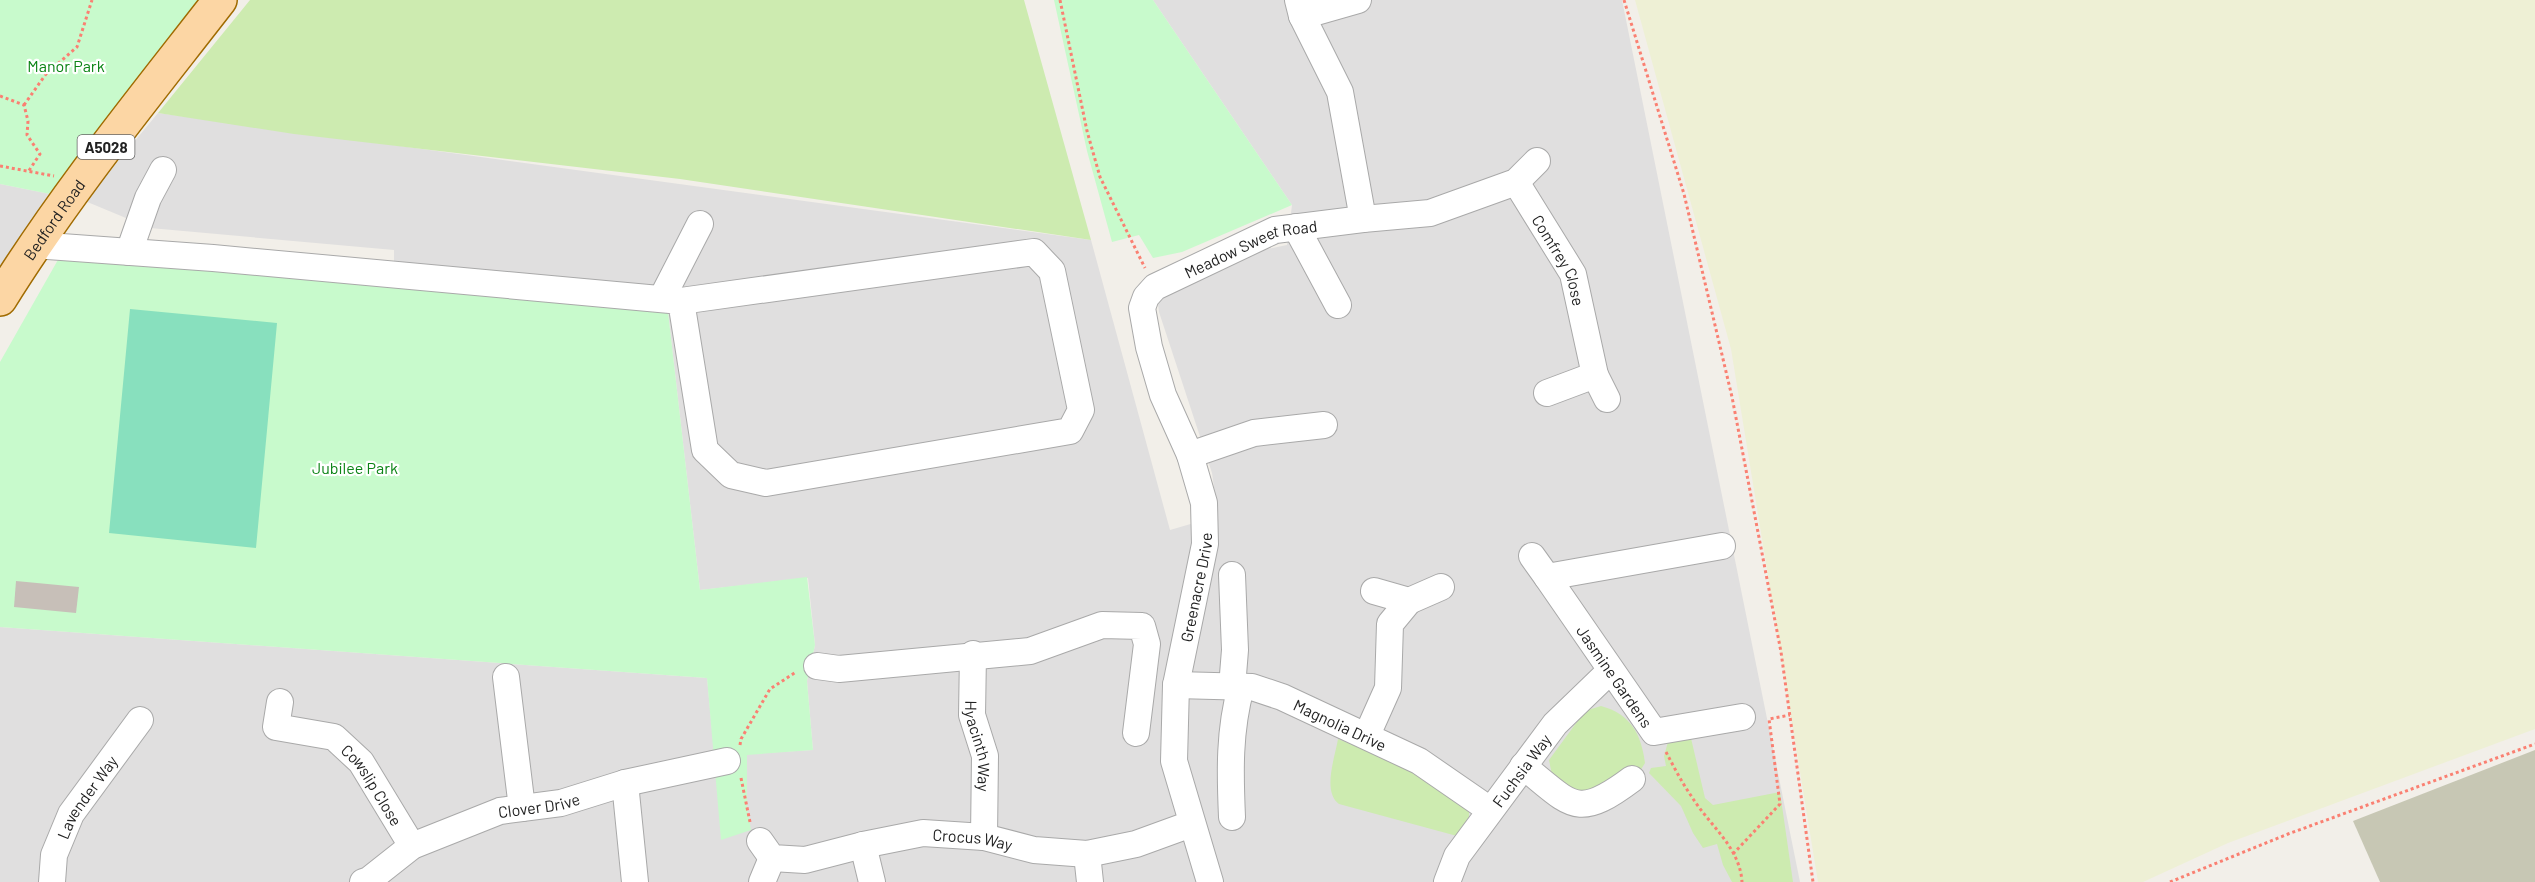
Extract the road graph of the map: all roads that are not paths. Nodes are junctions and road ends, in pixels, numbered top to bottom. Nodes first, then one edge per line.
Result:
1 (220, 0) edge
2 (1358, 0) edge
3 (1300, 8) edge
4 (1537, 161) dead end
5 (164, 170) dead end
6 (1516, 182) junction
7 (1363, 219) junction
8 (700, 224) dead end
9 (1296, 227) junction
10 (34, 245) junction
11 (129, 252) junction
12 (1151, 292) joint
13 (0, 299) edge
14 (671, 299) junction
15 (1338, 305) dead end
16 (1595, 375) junction
17 (1547, 393) dead end
18 (1607, 399) dead end
19 (1324, 425) dead end
20 (1190, 455) junction
21 (1722, 546) dead end
22 (1532, 556) dead end
23 (1232, 575) dead end
24 (1546, 577) junction
25 (1441, 587) dead end
26 (1374, 591) dead end
27 (1409, 601) junction
28 (973, 654) junction
29 (817, 666) road end
30 (1610, 671) junction
31 (506, 677) dead end
32 (1176, 686) junction
33 (1237, 687) junction
34 (280, 702) dead end
35 (1742, 717) dead end
36 (140, 720) dead end
37 (1136, 733) dead end
38 (1367, 735) junction
39 (735, 761) road end
40 (1523, 766) junction
41 (1632, 778) dead end
42 (625, 783) junction
43 (522, 808) junction
44 (1490, 810) junction
45 (1232, 817) dead end
46 (1191, 824) junction
47 (984, 837) junction
48 (863, 845) junction
49 (412, 846) junction
50 (1087, 854) junction
51 (52, 882) edge
52 (363, 882) edge
53 (635, 882) edge
54 (762, 882) edge
55 (872, 882) edge
56 (1090, 882) edge
57 (1210, 882) edge
58 (1447, 882) edge

1 - 10 main road, Bedford Road / A5028
2 - 3 street
3 - 7 street
4 - 6 street
5 - 11 street
6 - 7 street, Meadow Sweet Road
6 - 16 street, Comfrey Close
7 - 9 street, Meadow Sweet Road
8 - 14 street
9 - 12 street, Meadow Sweet Road
9 - 15 street
10 - 11 street
10 - 13 main road, Bedford Road / A5028
11 - 14 street
12 - 20 street, Greenacre Drive
14 - 14 street
16 - 17 street
16 - 18 street, Comfrey Close
19 - 20 street
20 - 32 street, Greenacre Drive
21 - 24 street
22 - 24 street, Jasmine Gardens
23 - 33 street
24 - 30 street, Jasmine Gardens
25 - 27 street
26 - 27 street
27 - 38 street
28 - 29 street
28 - 37 street
28 - 47 street, Hyacinth Way
30 - 35 street, Jasmine Gardens
30 - 40 street, Fuchsia Way
31 - 43 street
32 - 33 street, Magnolia Drive
32 - 46 street, Greenacre Drive
33 - 38 street, Magnolia Drive
33 - 45 street
34 - 49 street, Cowslip Close
36 - 51 street, Lavender Way
38 - 44 street, Magnolia Drive
39 - 42 street, Clover Drive
40 - 41 street
40 - 44 street, Fuchsia Way
42 - 43 street, Clover Drive
42 - 53 street
43 - 49 street, Clover Drive
44 - 58 street, Fuchsia Way
46 - 50 street, Crocus Way
46 - 57 street, Greenacre Drive
47 - 48 street, Crocus Way
47 - 50 street, Crocus Way
48 - 54 street, Crocus Way
48 - 55 street
49 - 52 street, Clover Drive
50 - 56 street

